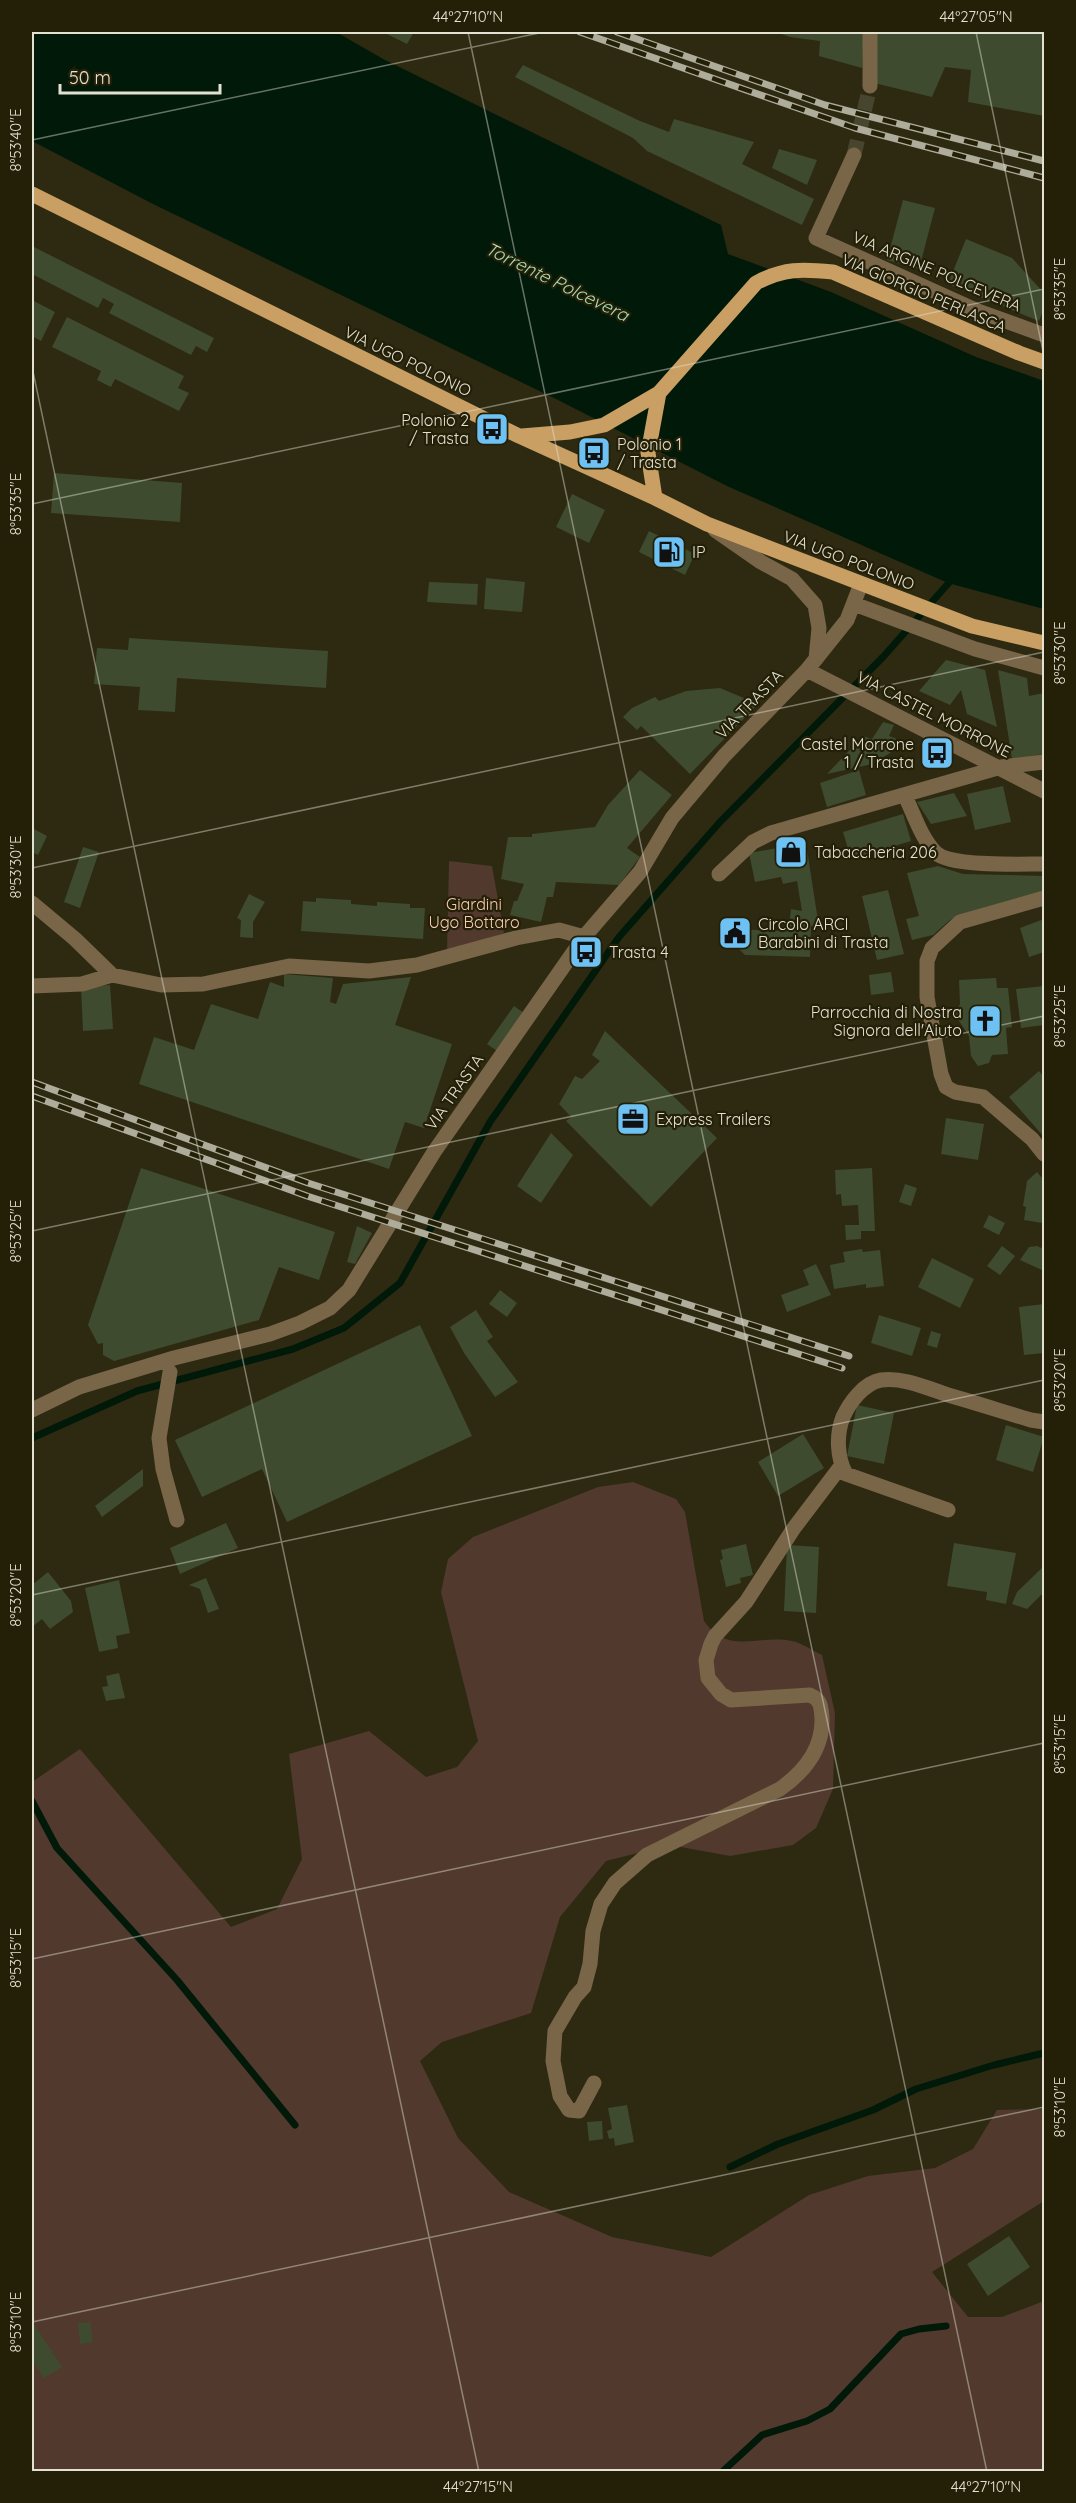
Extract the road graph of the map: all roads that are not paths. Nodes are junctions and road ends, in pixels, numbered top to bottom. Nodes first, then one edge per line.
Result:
1 (870, 32) edge
2 (870, 86) tunnel mouth
3 (854, 155) tunnel mouth
4 (32, 194) edge
5 (1044, 335) edge
6 (1044, 362) edge
7 (659, 393) junction
8 (519, 436) junction
9 (655, 498) junction
10 (707, 524) junction
11 (861, 584) junction
12 (854, 604) junction
13 (1044, 643) edge
14 (814, 668) junction
15 (1044, 668) edge
16 (1044, 762) edge
17 (1001, 767) junction
18 (1044, 791) edge
19 (905, 796) junction
20 (1044, 864) edge
21 (719, 874) dead end
22 (1044, 898) edge
23 (32, 903) edge
24 (584, 937) junction
25 (112, 975) junction
26 (32, 986) edge
27 (1044, 1154) edge
28 (170, 1372) dead end
29 (32, 1410) edge
30 (1044, 1422) edge
31 (841, 1466) junction
32 (948, 1510) dead end
33 (177, 1520) dead end
34 (594, 2083) dead end

1 - 2 street
3 - 5 street, VIA ARGINE POLCEVERA
4 - 8 main road, VIA UGO POLONIO
6 - 7 main road, VIA GIORGIO PERLASCA
7 - 8 main road, VIA GIORGIO PERLASCA
7 - 9 main road
8 - 9 main road, VIA UGO POLONIO
9 - 10 main road, VIA UGO POLONIO
10 - 11 main road, VIA UGO POLONIO
10 - 14 street
11 - 12 street, VIA TRASTA
11 - 13 main road, VIA UGO POLONIO
12 - 14 street, VIA TRASTA
12 - 15 street
14 - 17 street, VIA CASTEL MORRONE
14 - 24 street, VIA TRASTA
16 - 17 street
17 - 18 street, VIA CASTEL MORRONE
17 - 19 street
19 - 20 street
19 - 21 street
22 - 27 street
23 - 25 street
24 - 25 street
24 - 29 street, VIA TRASTA
25 - 26 street
28 - 33 street
30 - 31 street
31 - 32 street
31 - 34 street

